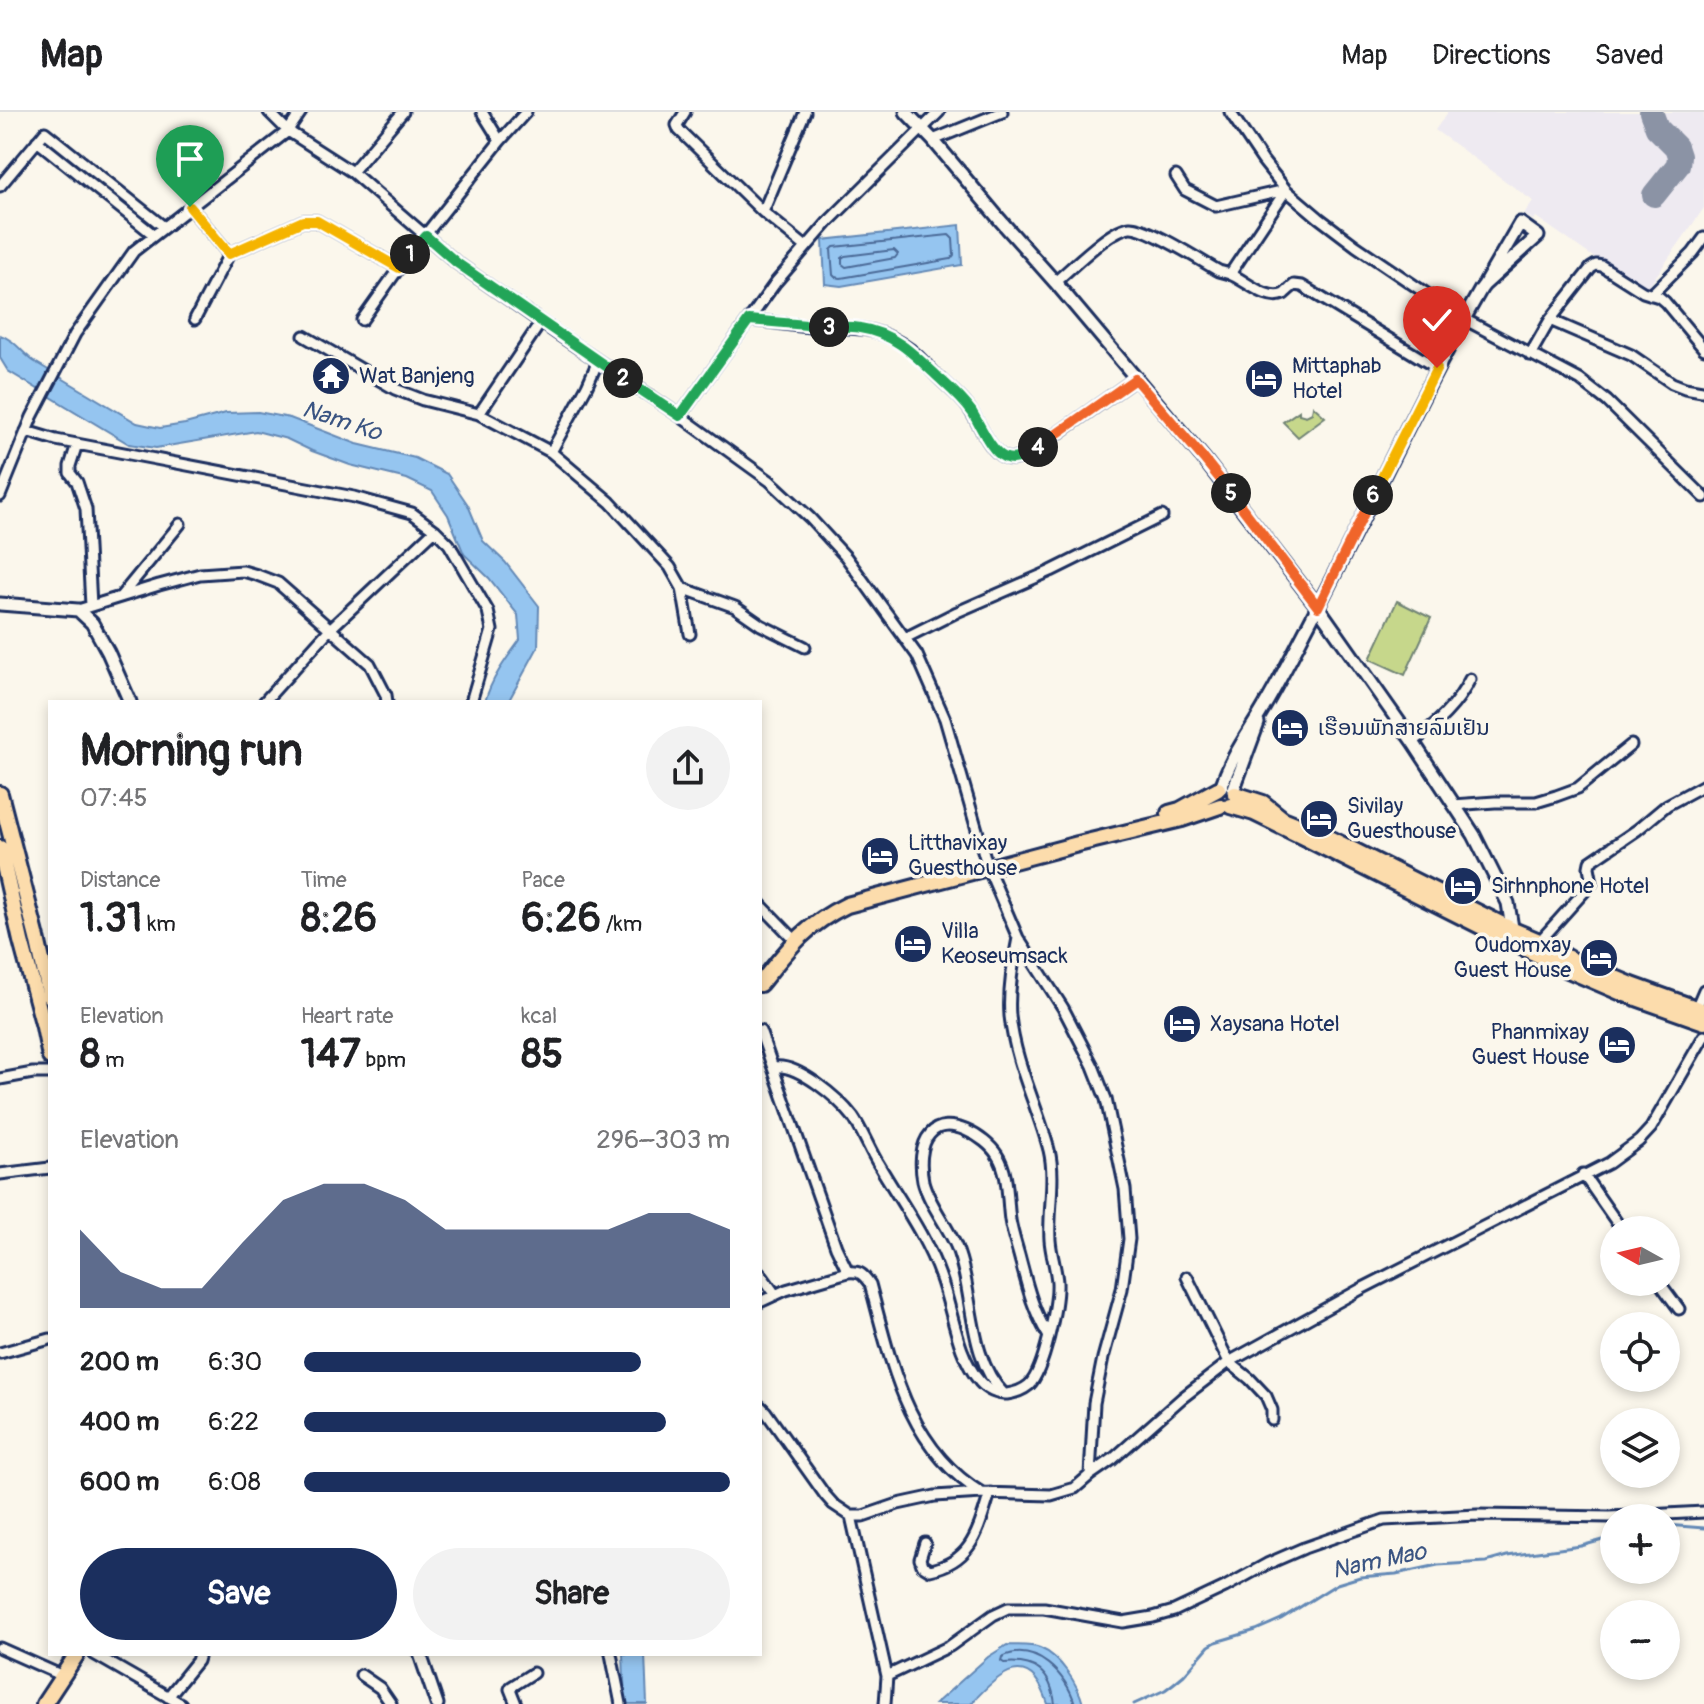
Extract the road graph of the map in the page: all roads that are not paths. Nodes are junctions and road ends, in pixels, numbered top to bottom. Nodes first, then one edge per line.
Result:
1 (269, 112) edge
2 (301, 112) edge
3 (403, 112) edge
4 (482, 112) edge
5 (526, 112) edge
6 (685, 112) edge
7 (805, 112) edge
8 (906, 112) edge
9 (939, 112) edge
10 (1002, 112) edge
11 (1230, 112) edge
12 (922, 128) junction
13 (288, 131) junction
14 (933, 140) junction
15 (37, 141) junction
16 (500, 141) junction
17 (352, 172) junction
18 (1176, 176) dead end
19 (0, 186) edge
20 (1286, 190) junction
21 (190, 207) junction
22 (763, 212) junction
23 (164, 227) junction
24 (154, 235) junction
25 (426, 236) junction
26 (1704, 238) edge
27 (806, 247) junction
28 (229, 254) junction
29 (399, 268) junction
30 (1230, 274) junction
31 (1055, 282) junction
32 (1484, 285) junction
33 (1651, 295) junction
34 (195, 319) dead end
35 (1464, 319) junction
36 (362, 320) dead end
37 (749, 320) junction
38 (1550, 320) junction
39 (541, 322) junction
40 (304, 336) dead end
41 (1704, 349) edge
42 (1530, 355) junction
43 (598, 361) junction
44 (1437, 368) junction
45 (1135, 379) junction
46 (1702, 391) edge
47 (479, 414) junction
48 (680, 416) junction
49 (26, 431) junction
50 (77, 444) junction
51 (551, 452) junction
52 (0, 496) edge
53 (1704, 497) edge
54 (1162, 516) dead end
55 (180, 524) dead end
56 (435, 530) junction
57 (682, 588) junction
58 (121, 596) junction
59 (0, 604) edge
60 (91, 606) junction
61 (1318, 607) junction
62 (78, 610) junction
63 (330, 629) junction
64 (690, 634) dead end
65 (905, 638) junction
66 (805, 647) dead end
67 (1470, 679) dead end
68 (129, 700) edge
69 (266, 700) edge
70 (387, 700) edge
71 (472, 700) edge
72 (1413, 742) junction
73 (1631, 745) dead end
74 (1704, 785) edge
75 (0, 794) edge
76 (1226, 796) junction
77 (1453, 805) junction
78 (0, 848) edge
79 (987, 863) junction
80 (14, 877) junction
81 (762, 906) edge
82 (1513, 936) junction
83 (792, 937) junction
84 (1018, 938) junction
85 (1537, 947) junction
86 (762, 968) edge
87 (762, 981) edge
88 (48, 989) edge
89 (1704, 990) edge
90 (1699, 1015) edge
91 (762, 1036) edge
92 (1704, 1036) edge
93 (48, 1047) edge
94 (774, 1067) junction
95 (48, 1073) edge
96 (0, 1079) edge
97 (48, 1168) edge
98 (0, 1174) edge
99 (1583, 1174) junction
100 (1612, 1216) edge
101 (848, 1272) junction
102 (762, 1276) edge
103 (1187, 1277) dead end
104 (775, 1294) junction
105 (1669, 1296) edge
106 (762, 1301) edge
107 (1679, 1309) dead end
108 (1048, 1335) junction
109 (48, 1340) edge
110 (0, 1353) edge
111 (1229, 1362) junction
112 (1004, 1394) junction
113 (762, 1408) edge
114 (1272, 1420) dead end
115 (1090, 1475) junction
116 (986, 1493) junction
117 (1704, 1512) edge
118 (851, 1516) junction
119 (925, 1543) dead end
120 (0, 1648) edge
121 (76, 1656) edge
122 (97, 1656) edge
123 (198, 1656) edge
124 (421, 1656) edge
125 (611, 1656) edge
126 (533, 1673) dead end
127 (361, 1675) dead end
128 (63, 1676) junction
129 (887, 1676) junction
130 (168, 1697) junction
131 (44, 1704) edge
132 (181, 1704) edge
133 (391, 1704) edge
134 (437, 1704) edge
135 (516, 1704) edge
136 (621, 1704) edge
137 (885, 1704) edge

1 - 13 street
2 - 13 street
3 - 17 street
4 - 16 street
5 - 16 street
6 - 22 street
7 - 22 street
8 - 12 street
9 - 12 street
10 - 14 street
11 - 20 street
12 - 14 street
12 - 27 street
13 - 17 street
13 - 21 street
14 - 31 street
15 - 19 street
15 - 23 street
15 - 24 street
16 - 25 street
17 - 25 street
18 - 20 street
20 - 30 street
20 - 35 street
21 - 23 street
21 - 28 street
22 - 27 street
23 - 24 street
24 - 49 street
25 - 29 street
25 - 39 street
26 - 33 street
27 - 37 street
28 - 29 street
28 - 34 street
29 - 36 street
30 - 31 street
30 - 44 street
31 - 45 street
32 - 32 street
32 - 35 street
33 - 38 street
33 - 41 street
35 - 42 street
35 - 44 street
37 - 45 street
37 - 48 street
38 - 42 street
38 - 46 street
39 - 43 street
39 - 47 street
40 - 47 street
42 - 53 street
43 - 48 street
43 - 51 street
44 - 61 street
45 - 61 street
47 - 51 street
48 - 65 street
49 - 50 street
49 - 52 street
50 - 56 street
50 - 60 street
51 - 57 street
54 - 65 street
55 - 58 street
56 - 63 street
56 - 71 street
57 - 64 street
57 - 66 street
58 - 60 street
58 - 63 street
59 - 62 street
60 - 62 street
61 - 72 street
61 - 76 street
62 - 68 street
63 - 69 street
63 - 70 street
65 - 79 street
67 - 72 street
72 - 77 street
73 - 77 street
74 - 85 street
75 - 80 main road
76 - 79 main road
76 - 82 main road
77 - 82 street
78 - 80 main road
79 - 83 main road
79 - 84 street
80 - 88 main road
80 - 93 main road
81 - 83 street
82 - 85 main road
83 - 86 main road
83 - 87 main road
84 - 108 street
84 - 115 street
85 - 90 main road
89 - 90 street
91 - 94 street
92 - 99 street
94 - 101 street
94 - 112 street
95 - 96 street
97 - 98 street
99 - 100 street
99 - 111 street
101 - 104 street
101 - 116 street
102 - 104 street
103 - 111 street
104 - 106 street
105 - 107 street
108 - 112 street
108 - 112 street
109 - 110 street
111 - 114 street
111 - 115 street
113 - 118 street
115 - 116 street
116 - 118 street
116 - 119 street
117 - 129 street
118 - 129 street
120 - 128 street
121 - 128 main road
122 - 130 street
123 - 130 street
124 - 134 street
125 - 136 street
126 - 135 street
127 - 133 street
128 - 131 main road
129 - 137 street
130 - 132 street

